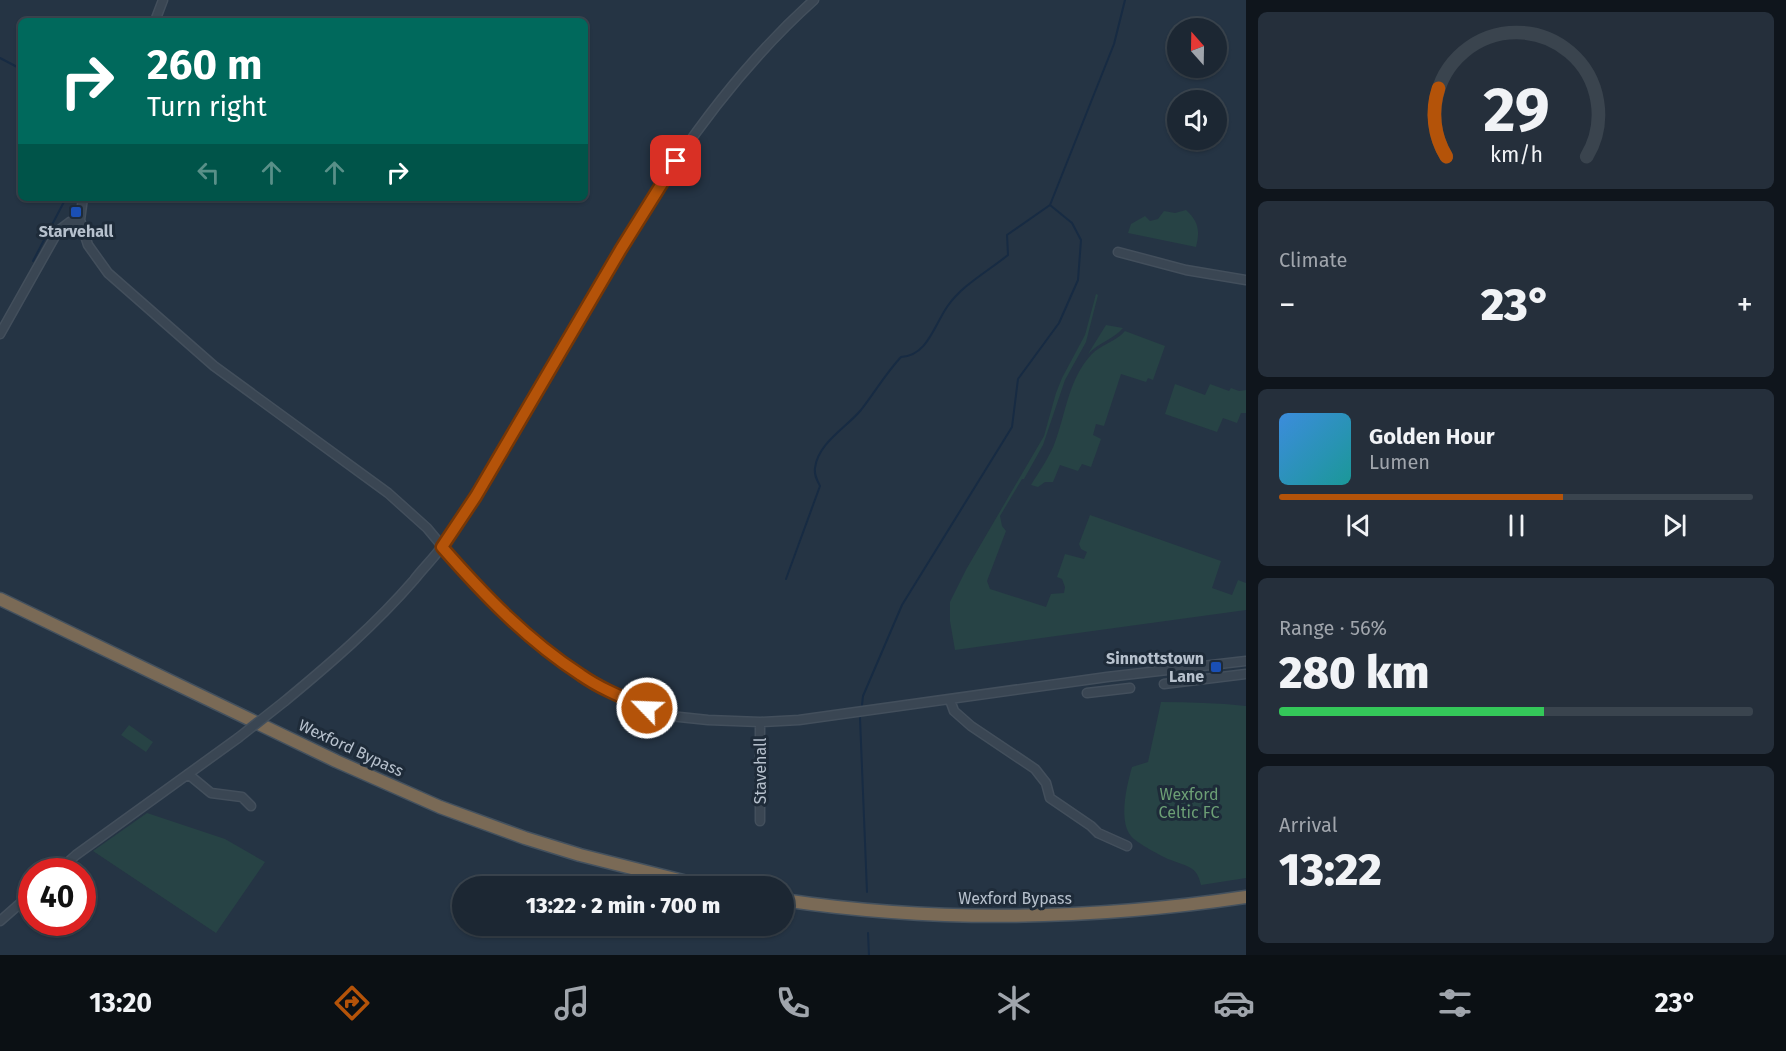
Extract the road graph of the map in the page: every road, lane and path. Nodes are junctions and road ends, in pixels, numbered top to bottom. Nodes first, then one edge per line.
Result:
1 (163, 0) edge
2 (814, 0) edge
3 (156, 18) edge
4 (83, 201) edge
5 (80, 220) junction
6 (1118, 252) dead end
7 (1246, 280) edge
8 (0, 334) edge
9 (442, 547) junction
10 (0, 599) edge
11 (1246, 661) edge
12 (1246, 675) edge
13 (1107, 677) junction
14 (1164, 684) dead end
15 (1130, 688) dead end
16 (1108, 690) junction
17 (1087, 693) dead end
18 (950, 700) junction
19 (760, 722) junction
20 (188, 774) junction
21 (251, 806) dead end
22 (760, 821) dead end
23 (1127, 846) dead end
24 (73, 858) edge
25 (664, 876) edge
26 (1246, 897) edge
27 (794, 901) edge
28 (18, 905) edge
29 (0, 921) edge

1 - 3 street
2 - 9 street
4 - 5 street
5 - 8 street
5 - 9 street
6 - 7 street
9 - 19 street
9 - 20 street, bridge
10 - 25 highway, Wexford Bypass
11 - 13 street
12 - 14 street
13 - 16 street
13 - 18 street
15 - 16 street
16 - 17 street
18 - 19 street
18 - 23 street
19 - 22 street, Stavehall
20 - 21 street
20 - 24 street
26 - 27 highway, Wexford Bypass
28 - 29 street

